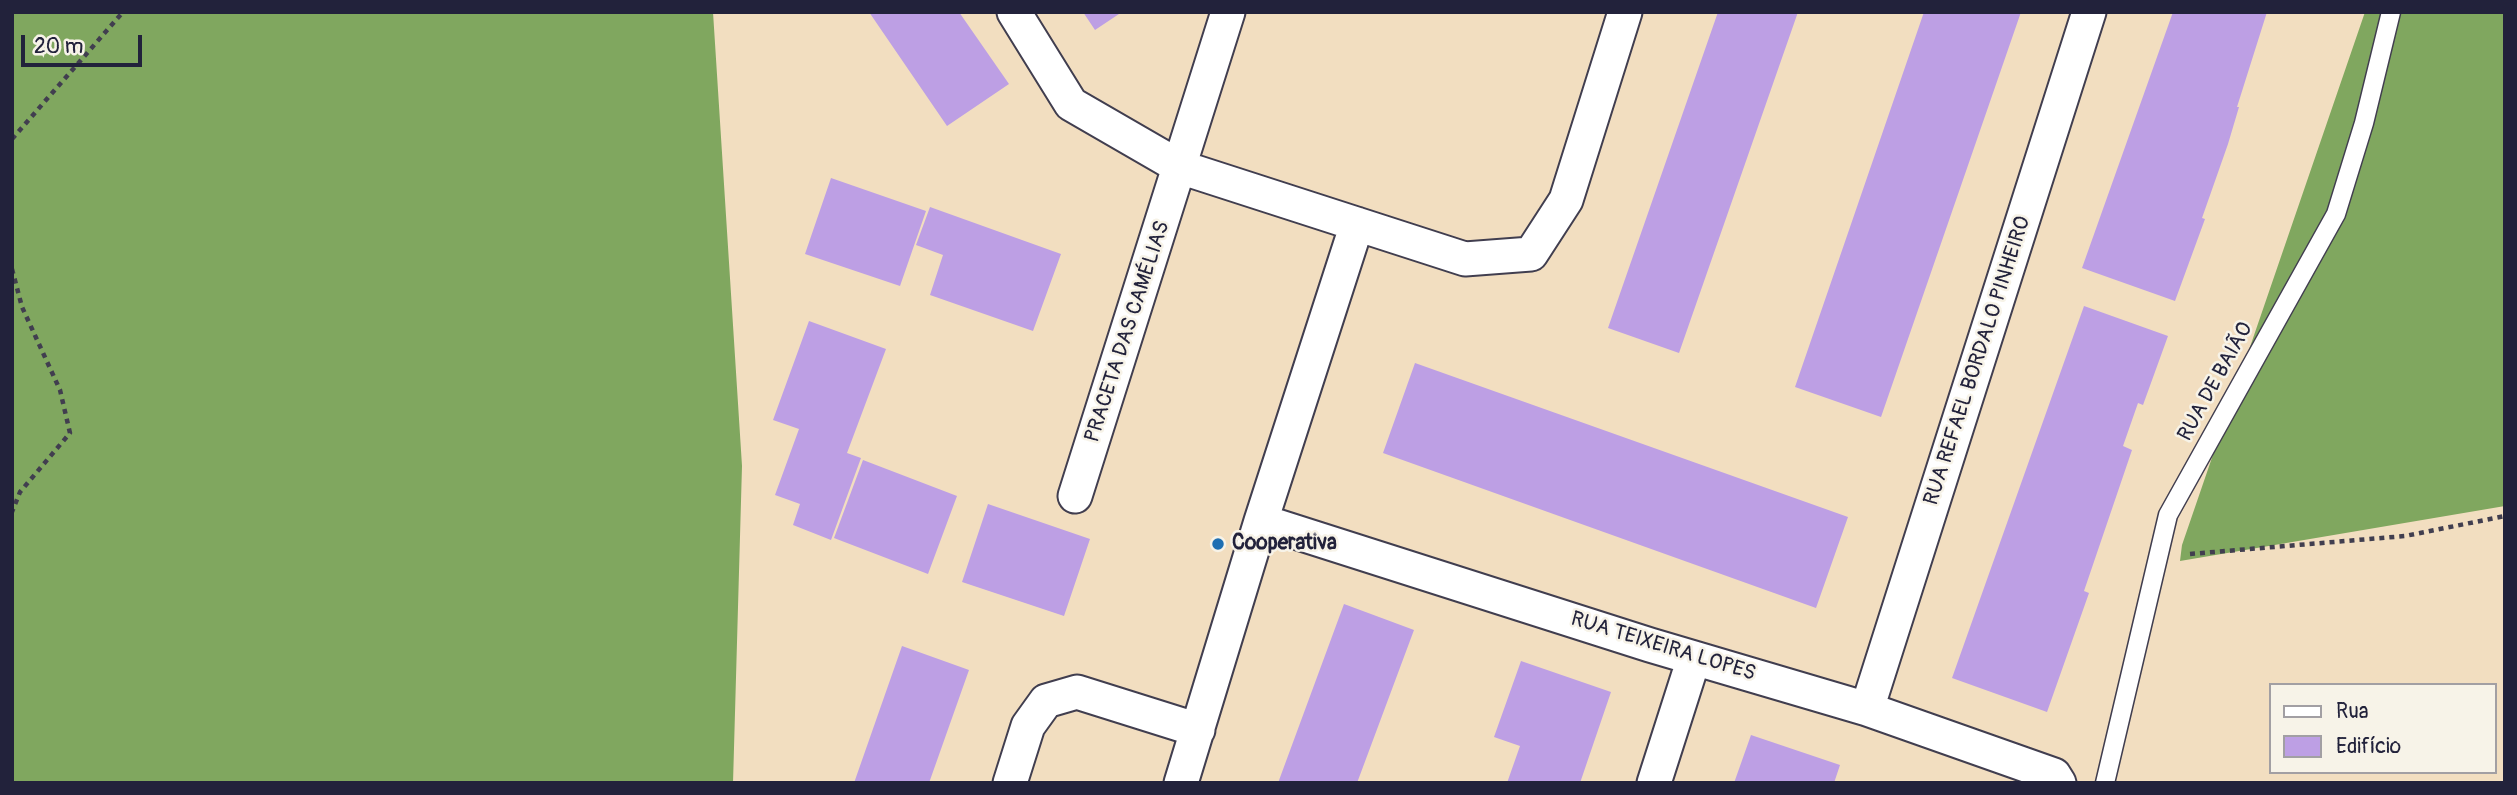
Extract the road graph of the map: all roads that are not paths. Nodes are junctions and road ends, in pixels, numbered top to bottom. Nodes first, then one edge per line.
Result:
1 (1014, 12) edge
2 (1228, 12) edge
3 (1625, 12) edge
4 (2089, 12) edge
5 (2391, 12) edge
6 (1180, 167) junction
7 (1357, 224) junction
8 (1075, 496) dead end
9 (1261, 521) junction
10 (1694, 658) junction
11 (1867, 709) junction
12 (1198, 730) junction
13 (1010, 783) edge
14 (1181, 783) edge
15 (1654, 783) edge
16 (2059, 783) edge
17 (2105, 783) edge

1 - 6 street
2 - 6 street, PRACETA DAS CAMÉLIAS
3 - 7 street
4 - 11 street, RUA REFAEL BORDALO PINHEIRO
5 - 17 lane, RUA DE BAIÃO
6 - 7 street
6 - 8 street, PRACETA DAS CAMÉLIAS
7 - 9 street
9 - 10 street, RUA TEIXEIRA LOPES
9 - 12 street
10 - 11 street, RUA TEIXEIRA LOPES
10 - 15 street
11 - 16 street, RUA TEIXEIRA LOPES
12 - 13 street
12 - 14 street

